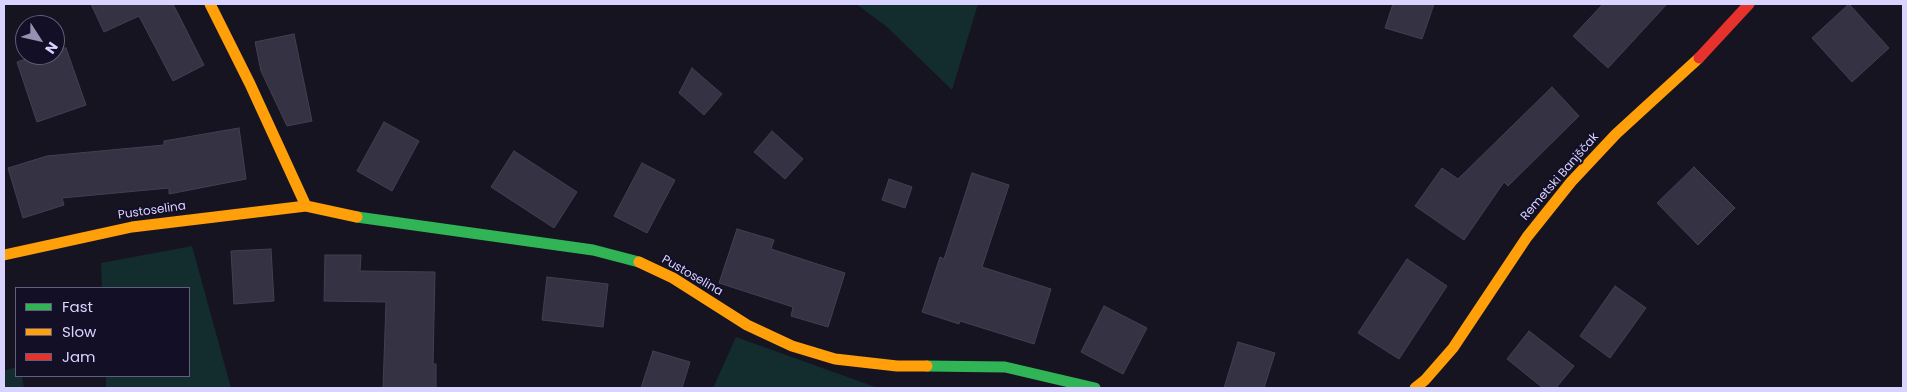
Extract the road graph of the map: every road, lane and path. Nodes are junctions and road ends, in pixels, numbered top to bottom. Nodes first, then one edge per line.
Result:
1 (210, 4) edge
2 (1749, 4) edge
3 (306, 206) junction
4 (4, 255) edge
5 (1094, 388) edge
6 (1415, 388) edge

1 - 3 street
2 - 6 street, Remetski Banjščak
3 - 4 street, Pustoselina
3 - 5 street, Pustoselina

